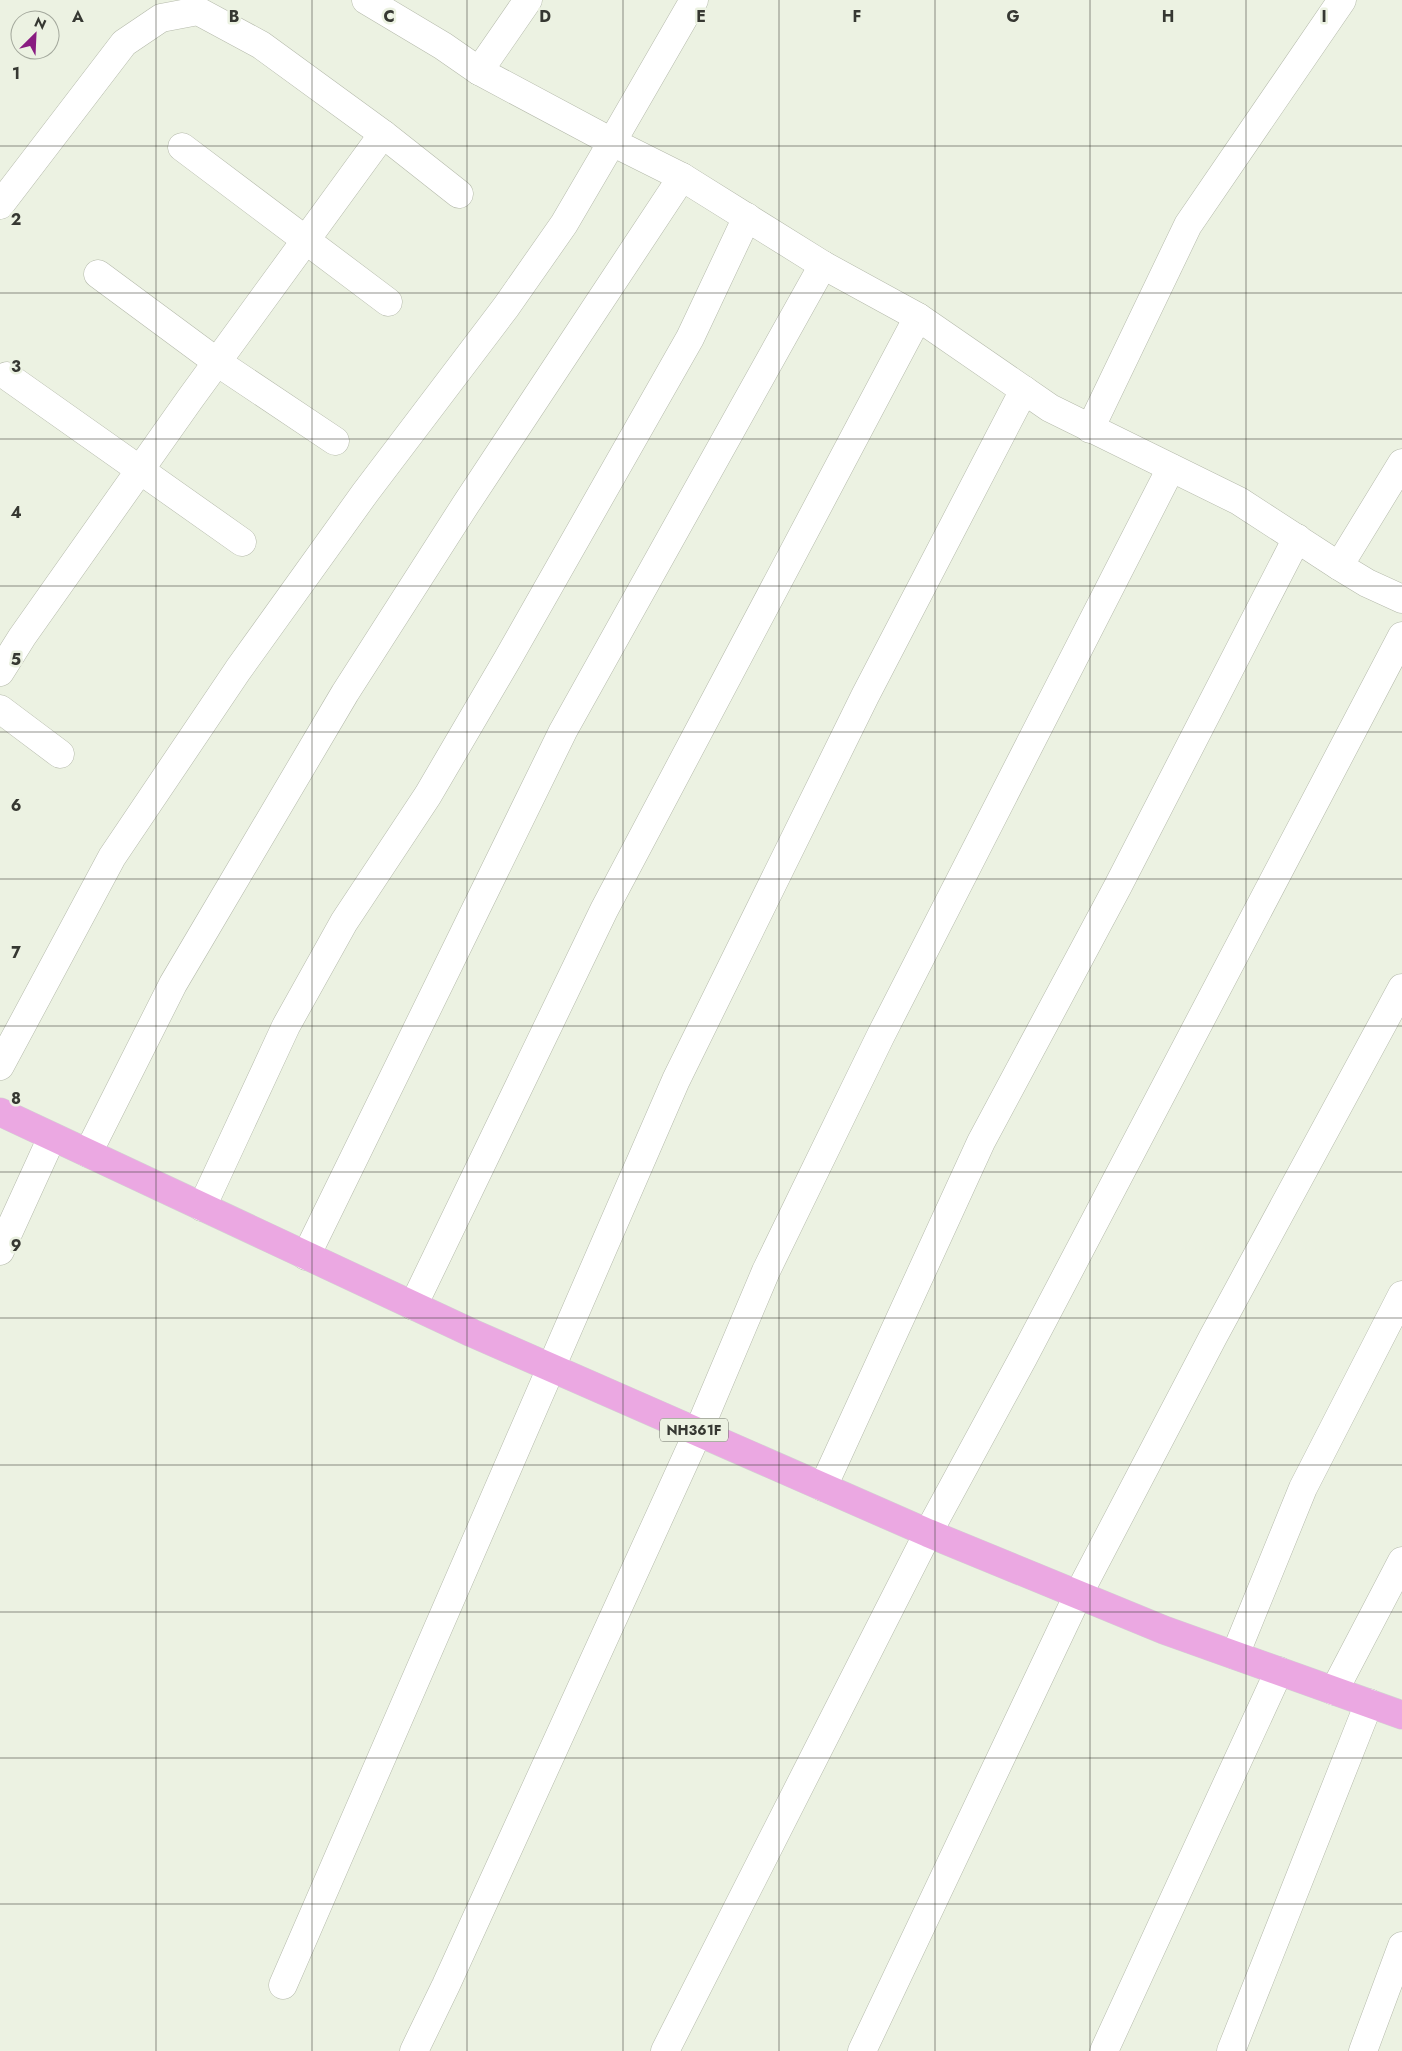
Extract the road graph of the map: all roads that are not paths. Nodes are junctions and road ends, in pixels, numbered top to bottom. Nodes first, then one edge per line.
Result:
1 (528, 0) edge
2 (694, 0) edge
3 (1342, 0) edge
4 (370, 1) edge
5 (479, 71) junction
6 (383, 134) junction
7 (612, 142) junction
8 (182, 147) dead end
9 (682, 177) junction
10 (458, 194) dead end
11 (0, 205) edge
12 (746, 217) junction
13 (306, 241) junction
14 (823, 265) junction
15 (98, 274) dead end
16 (388, 302) dead end
17 (918, 317) junction
18 (218, 362) junction
19 (7, 376) dead end
20 (1024, 390) junction
21 (1090, 429) junction
22 (335, 441) dead end
23 (1402, 462) edge
24 (1171, 468) junction
25 (141, 470) junction
26 (1297, 538) junction
27 (242, 542) dead end
28 (1339, 566) junction
29 (1402, 599) edge
30 (1402, 636) edge
31 (0, 672) edge
32 (0, 709) edge
33 (60, 754) dead end
34 (1402, 988) edge
35 (0, 1066) edge
36 (0, 1112) edge
37 (52, 1137) junction
38 (88, 1153) junction
39 (202, 1207) junction
40 (0, 1251) edge
41 (306, 1256) junction
42 (1402, 1296) edge
43 (413, 1306) junction
44 (550, 1367) junction
45 (698, 1432) junction
46 (823, 1487) junction
47 (928, 1533) junction
48 (1402, 1561) edge
49 (1078, 1595) junction
50 (1235, 1655) junction
51 (1279, 1671) junction
52 (1334, 1691) junction
53 (1369, 1703) junction
54 (1402, 1715) edge
55 (1402, 1946) edge
56 (282, 1985) dead end
57 (414, 2051) edge
58 (665, 2051) edge
59 (862, 2051) edge
60 (1104, 2051) edge
61 (1231, 2051) edge
62 (1362, 2051) edge

1 - 5 street
2 - 7 street
3 - 21 street
4 - 5 street
5 - 7 street
6 - 10 street
6 - 11 street
6 - 13 street
7 - 9 street
7 - 35 street
8 - 13 street
9 - 12 street
9 - 38 street
12 - 14 street
12 - 39 street
13 - 16 street
13 - 18 street
14 - 17 street
14 - 41 street
15 - 18 street
17 - 20 street
17 - 43 street
18 - 22 street
18 - 25 street
19 - 25 street
20 - 21 street
20 - 44 street
21 - 24 street
23 - 28 street
24 - 26 street
24 - 45 street
25 - 27 street
25 - 31 street
26 - 28 street
26 - 46 street
28 - 29 street
30 - 47 street
32 - 33 street
34 - 49 street
36 - 37 highway, NH361F
37 - 38 highway, NH361F
37 - 40 street
38 - 39 highway, NH361F
39 - 41 highway, NH361F
41 - 43 highway, NH361F
42 - 50 street
43 - 44 highway, NH361F
44 - 45 highway, NH361F
44 - 56 street
45 - 46 highway, NH361F
45 - 57 street
46 - 47 highway, NH361F
47 - 49 highway, NH361F
47 - 58 street
48 - 52 street
49 - 50 highway, NH361F
49 - 59 street
50 - 51 highway, NH361F
51 - 52 highway, NH361F
51 - 60 street
52 - 53 highway, NH361F
53 - 54 highway, NH361F
53 - 61 street
55 - 62 street

